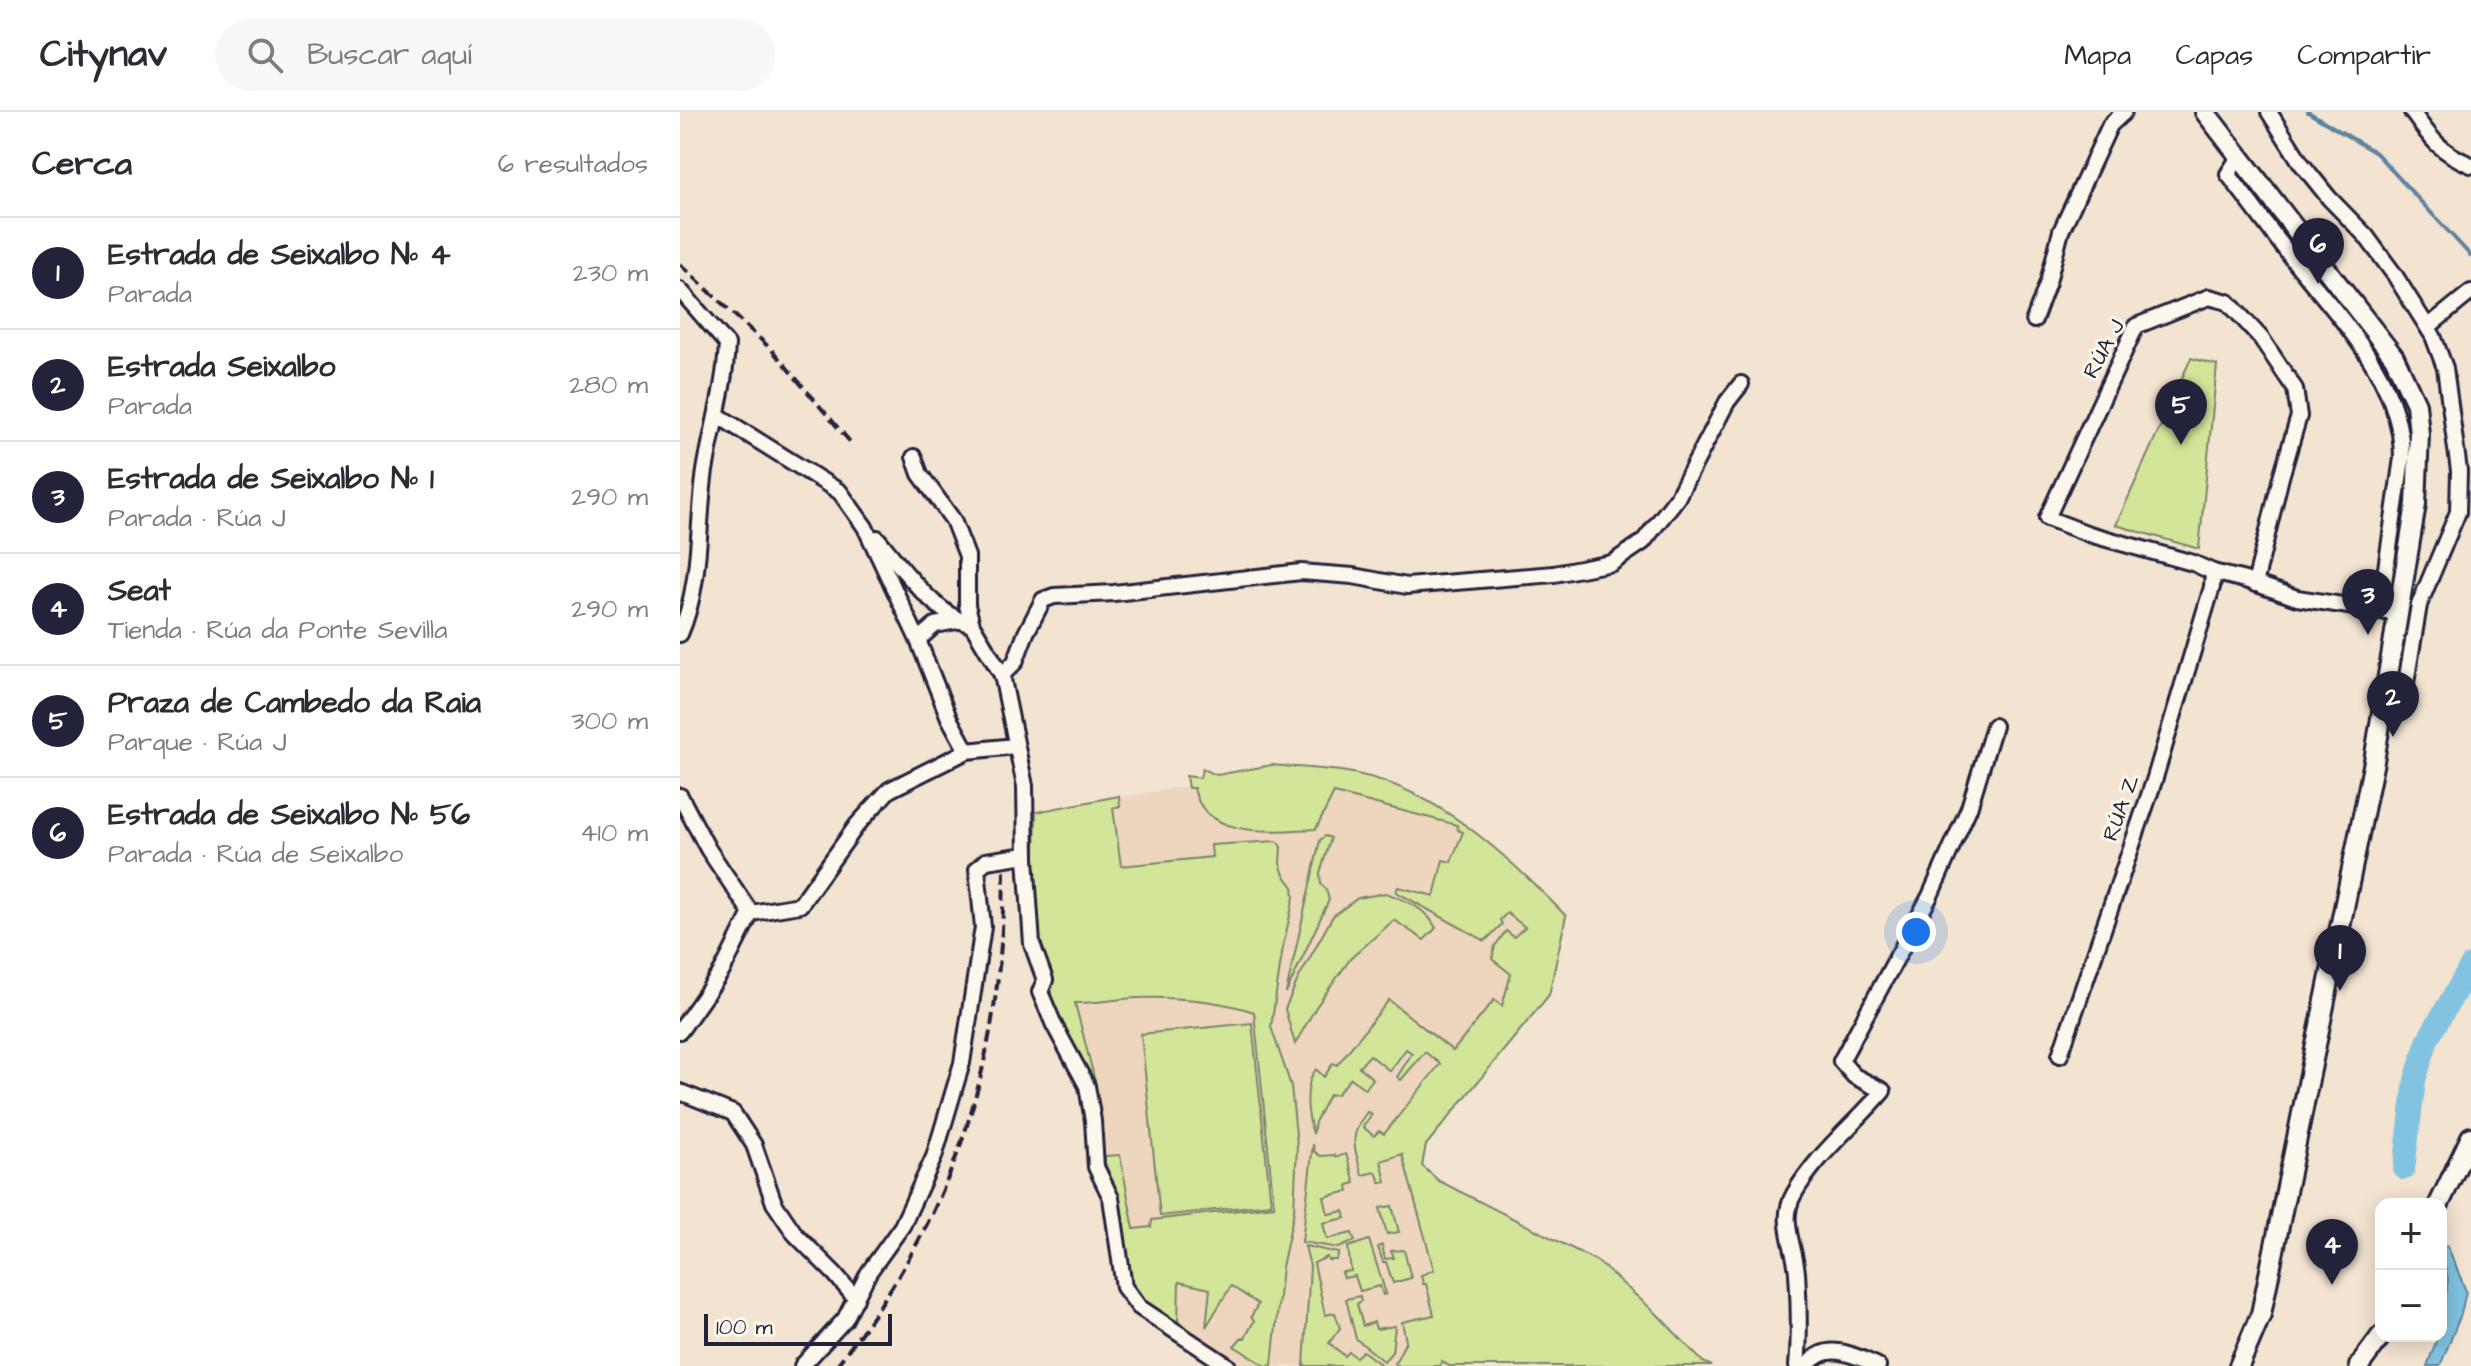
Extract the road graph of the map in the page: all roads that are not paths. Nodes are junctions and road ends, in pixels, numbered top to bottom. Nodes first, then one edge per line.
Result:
1 (2124, 112) edge
2 (2205, 112) edge
3 (2269, 112) edge
4 (2412, 112) edge
5 (2239, 157) junction
6 (2471, 165) edge
7 (680, 290) edge
8 (2471, 292) edge
9 (2034, 320) dead end
10 (2428, 327) junction
11 (1741, 384) dead end
12 (717, 415) junction
13 (914, 457) dead end
14 (2465, 512) edge
15 (865, 527) junction
16 (2213, 572) junction
17 (2255, 584) junction
18 (2380, 610) junction
19 (2400, 614) junction
20 (964, 623) junction
21 (680, 634) edge
22 (918, 640) junction
23 (1002, 675) junction
24 (2383, 715) junction
25 (1994, 726) dead end
26 (1015, 746) junction
27 (967, 751) junction
28 (680, 796) edge
29 (1026, 855) junction
30 (751, 913) junction
31 (680, 1031) edge
32 (2060, 1055) dead end
33 (680, 1092) edge
34 (2470, 1141) edge
35 (2442, 1198) edge
36 (856, 1299) junction
37 (2258, 1326) junction
38 (2377, 1342) edge
39 (802, 1366) edge
40 (1228, 1366) edge
41 (1797, 1366) edge
42 (1807, 1366) edge
43 (1878, 1366) edge
44 (2239, 1366) edge
45 (2253, 1366) edge
46 (2359, 1366) edge

1 - 9 street
2 - 5 street
3 - 10 street
4 - 6 street
5 - 18 street
5 - 19 street
7 - 12 street
8 - 10 street
10 - 14 street
11 - 23 street
12 - 15 street
12 - 21 street
13 - 20 street
14 - 24 street
15 - 20 street
15 - 22 street
16 - 17 street, RÚA J
16 - 17 street, RÚA J
16 - 32 street, RÚA Z
17 - 18 street, RÚA J
18 - 19 street, RÚA J
19 - 24 street
20 - 22 street
20 - 23 street
22 - 27 street
23 - 26 street
24 - 37 street
25 - 41 street
26 - 27 street
26 - 29 street
27 - 30 street
28 - 30 street
29 - 36 street
29 - 40 street
30 - 31 street
33 - 36 street
34 - 35 street
36 - 39 street
37 - 44 street
37 - 45 street
38 - 46 street
42 - 43 street

